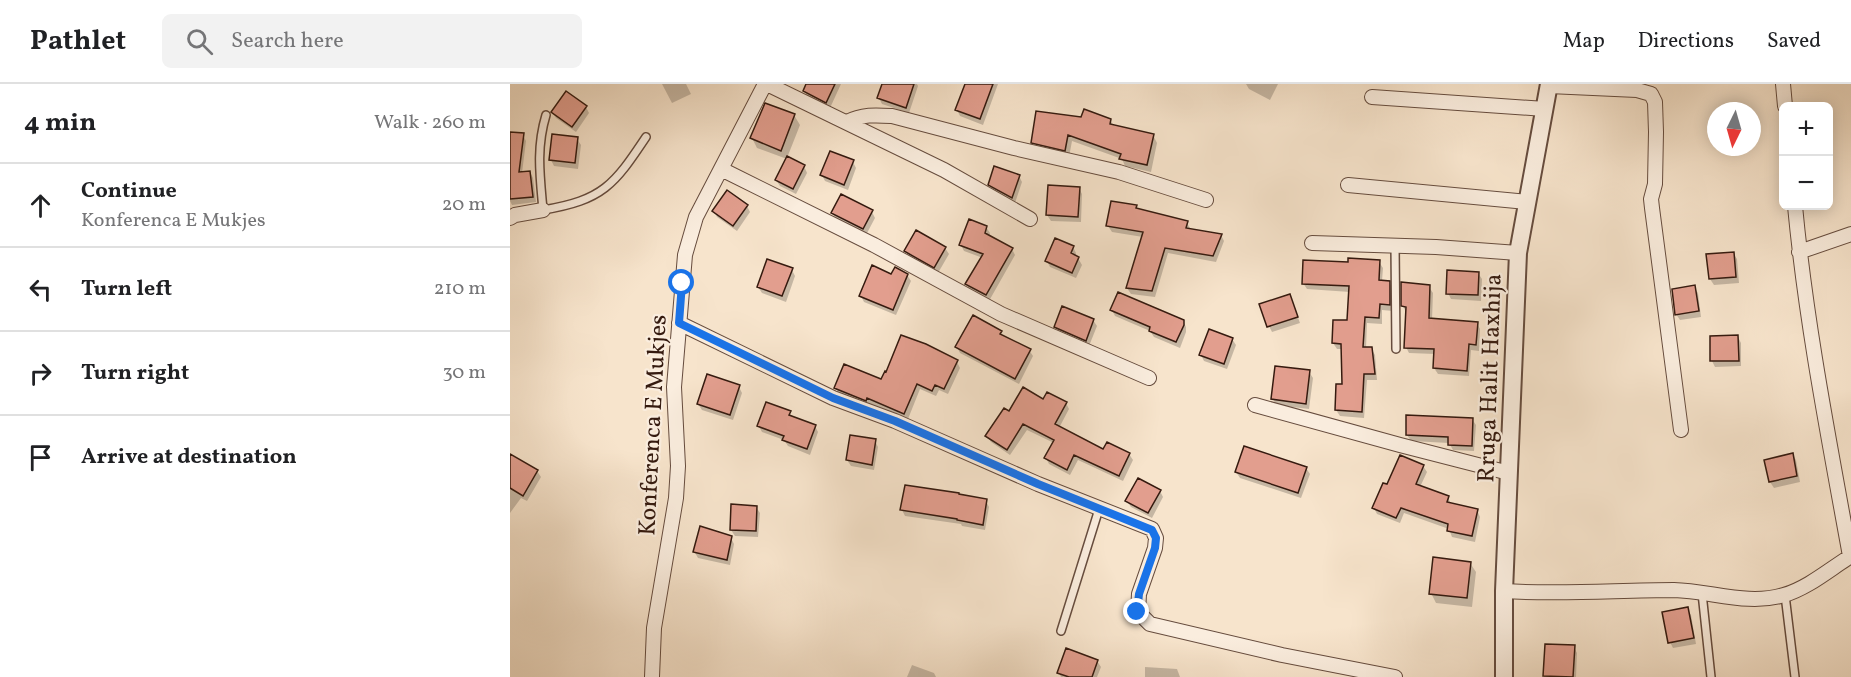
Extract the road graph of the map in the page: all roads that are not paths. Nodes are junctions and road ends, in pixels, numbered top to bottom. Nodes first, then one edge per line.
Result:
1 (766, 84) edge
2 (1783, 84) edge
3 (1549, 85) edge
4 (1372, 97) dead end
5 (1785, 102) edge
6 (1545, 110) junction
7 (546, 115) dead end
8 (847, 122) junction
9 (646, 136) dead end
10 (721, 169) junction
11 (1348, 185) dead end
12 (1206, 200) dead end
13 (1527, 202) junction
14 (543, 210) junction
15 (1795, 210) edge
16 (510, 218) edge
17 (1030, 219) dead end
18 (1851, 234) edge
19 (1312, 243) dead end
20 (1395, 245) junction
21 (1799, 252) junction
22 (1518, 253) junction
23 (679, 323) junction
24 (1396, 349) dead end
25 (1149, 378) dead end
26 (1255, 405) dead end
27 (1681, 430) dead end
28 (1509, 473) junction
29 (1099, 509) junction
30 (1850, 556) edge
31 (1504, 591) junction
32 (1702, 592) junction
33 (1785, 595) junction
34 (1061, 630) dead end
35 (652, 677) edge
36 (1395, 677) edge
37 (1504, 677) edge
38 (1711, 677) edge
39 (1794, 677) edge

1 - 8 street
1 - 10 street, Konferenca E Mukjes
2 - 5 street
3 - 6 street, Rruga Halit Haxhija
3 - 27 street
4 - 6 street
6 - 13 street, Rruga Halit Haxhija
7 - 14 lane
8 - 12 street
8 - 17 street
9 - 14 lane
10 - 23 street, Konferenca E Mukjes
10 - 25 street
11 - 13 street
13 - 22 street, Rruga Halit Haxhija
14 - 16 street
15 - 21 street
18 - 21 street
19 - 20 street
20 - 22 street
20 - 24 lane
21 - 30 street
22 - 28 street, Rruga Halit Haxhija
23 - 29 street
23 - 35 street, Konferenca E Mukjes
26 - 28 street
28 - 31 street, Rruga Halit Haxhija
29 - 34 lane
29 - 36 street
30 - 33 street
31 - 32 street
31 - 37 street, Rruga Halit Haxhija
32 - 33 street
32 - 38 lane
33 - 39 lane

